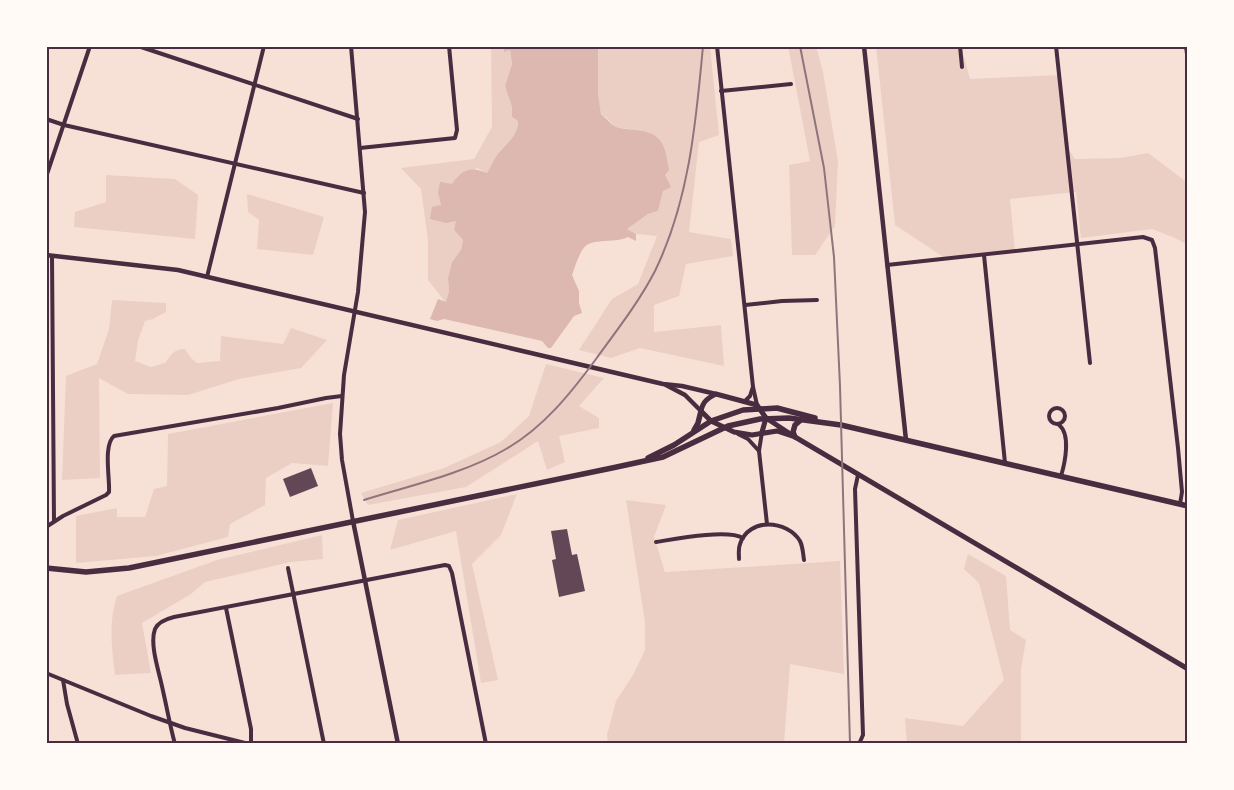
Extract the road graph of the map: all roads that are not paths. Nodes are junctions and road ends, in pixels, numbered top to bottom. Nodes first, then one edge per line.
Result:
1 (90, 46) edge
2 (138, 46) edge
3 (264, 46) edge
4 (351, 46) edge
5 (449, 46) edge
6 (717, 46) edge
7 (864, 46) edge
8 (960, 46) edge
9 (1056, 46) edge
10 (1186, 46) edge
11 (1188, 62) edge
12 (962, 67) dead end
13 (791, 84) dead end
14 (254, 86) junction
15 (722, 91) junction
16 (46, 119) edge
17 (358, 119) junction
18 (64, 125) junction
19 (360, 148) junction
20 (234, 164) junction
21 (46, 177) edge
22 (364, 193) junction
23 (1078, 244) junction
24 (46, 255) edge
25 (984, 255) junction
26 (52, 256) junction
27 (887, 265) junction
28 (207, 277) junction
29 (817, 300) dead end
30 (745, 304) junction
31 (355, 312) junction
32 (1090, 363) dead end
33 (663, 384) junction
34 (754, 387) junction
35 (716, 394) junction
36 (342, 396) junction
37 (744, 401) junction
38 (759, 407) junction
39 (701, 411) junction
40 (766, 418) junction
41 (802, 419) junction
42 (711, 421) junction
43 (832, 424) junction
44 (1059, 425) junction
45 (724, 428) junction
46 (693, 432) junction
47 (734, 432) junction
48 (762, 432) junction
49 (686, 437) junction
50 (795, 437) junction
51 (906, 440) junction
52 (690, 444) junction
53 (760, 451) junction
54 (642, 461) junction
55 (1005, 463) junction
56 (858, 475) junction
57 (1062, 476) junction
58 (1180, 504) junction
59 (1188, 506) edge
60 (54, 521) junction
61 (353, 521) junction
62 (767, 524) junction
63 (46, 527) edge
64 (743, 538) junction
65 (656, 542) dead end
66 (739, 559) dead end
67 (804, 560) dead end
68 (46, 568) edge
69 (288, 568) dead end
70 (365, 580) junction
71 (294, 595) junction
72 (226, 608) junction
73 (1188, 669) edge
74 (46, 673) edge
75 (63, 680) junction
76 (169, 722) junction
77 (860, 743) edge
78 (78, 744) edge
79 (175, 744) edge
80 (250, 744) edge
81 (324, 744) edge
82 (398, 744) edge
83 (486, 744) edge

1 - 18 street
2 - 14 street
3 - 14 street
4 - 17 street
5 - 19 street
6 - 15 street
7 - 27 street
8 - 12 street
9 - 23 street
10 - 11 street
13 - 15 street
14 - 17 street
14 - 20 street
15 - 30 street
16 - 18 street
17 - 19 street
18 - 20 street
18 - 21 street
19 - 22 street
20 - 22 street
20 - 28 street
22 - 31 street
23 - 25 street
23 - 32 street
23 - 58 street
24 - 26 street
25 - 27 street
25 - 55 street
26 - 28 street
26 - 60 street
27 - 51 street
28 - 31 street
29 - 30 street
30 - 34 street
31 - 33 street
31 - 36 street
33 - 35 street
33 - 39 street
34 - 37 street
34 - 38 street
35 - 37 main road
35 - 39 main road
36 - 60 street
36 - 61 street
37 - 38 main road
38 - 40 main road
38 - 42 highway
38 - 43 highway
39 - 42 main road
39 - 46 highway
40 - 41 highway
40 - 45 highway
40 - 48 main road
40 - 50 main road
41 - 43 highway
41 - 50 highway
42 - 45 main road
42 - 46 highway
43 - 51 highway
44 - 44 street
44 - 57 street
45 - 47 main road
45 - 52 highway
46 - 49 highway
47 - 48 main road
47 - 53 street
48 - 50 main road
48 - 53 street
49 - 52 highway
49 - 54 highway
50 - 56 main road
51 - 55 highway
52 - 54 highway
53 - 62 street
54 - 61 highway
55 - 57 highway
56 - 73 main road
56 - 77 street
57 - 58 highway
58 - 59 highway
60 - 63 street
61 - 68 highway
61 - 70 street
62 - 64 street
62 - 67 street
64 - 65 street
64 - 66 street
69 - 71 street
70 - 71 street
70 - 82 street
70 - 83 street
71 - 72 street
71 - 81 street
72 - 76 street
72 - 80 street
74 - 75 street
75 - 76 street
75 - 78 street
76 - 79 street
76 - 80 street

